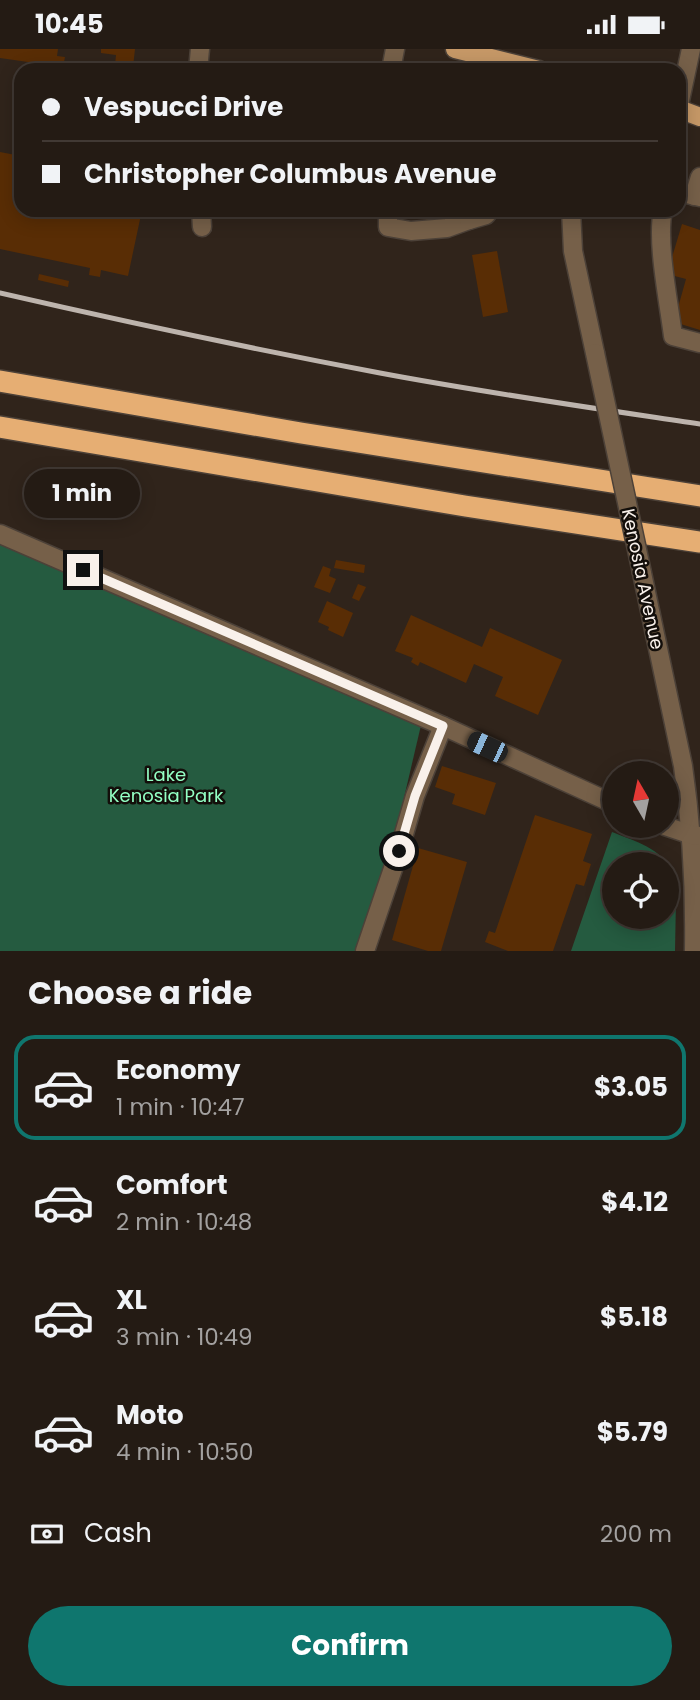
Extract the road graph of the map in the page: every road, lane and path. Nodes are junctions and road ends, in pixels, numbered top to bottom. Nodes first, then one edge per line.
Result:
1 (455, 49) edge
2 (691, 49) edge
3 (497, 54) edge
4 (521, 63) edge
5 (686, 73) edge
6 (700, 177) edge
7 (691, 195) edge
8 (388, 217) edge
9 (466, 217) edge
10 (571, 217) edge
11 (662, 217) edge
12 (700, 343) edge
13 (0, 381) edge
14 (0, 427) edge
15 (700, 496) edge
16 (0, 534) edge
17 (700, 542) edge
18 (443, 726) junction
19 (602, 799) edge
20 (679, 831) edge
21 (696, 836) edge
22 (365, 951) edge
23 (694, 951) edge

1 - 3 main road
2 - 5 street
3 - 4 main road
6 - 7 street
8 - 9 street
10 - 21 street, Kenosia Avenue, bridge
11 - 12 street
13 - 15 highway
14 - 17 highway
16 - 18 street
18 - 19 street
18 - 22 street
20 - 21 street
21 - 23 street, Kenosia Avenue

